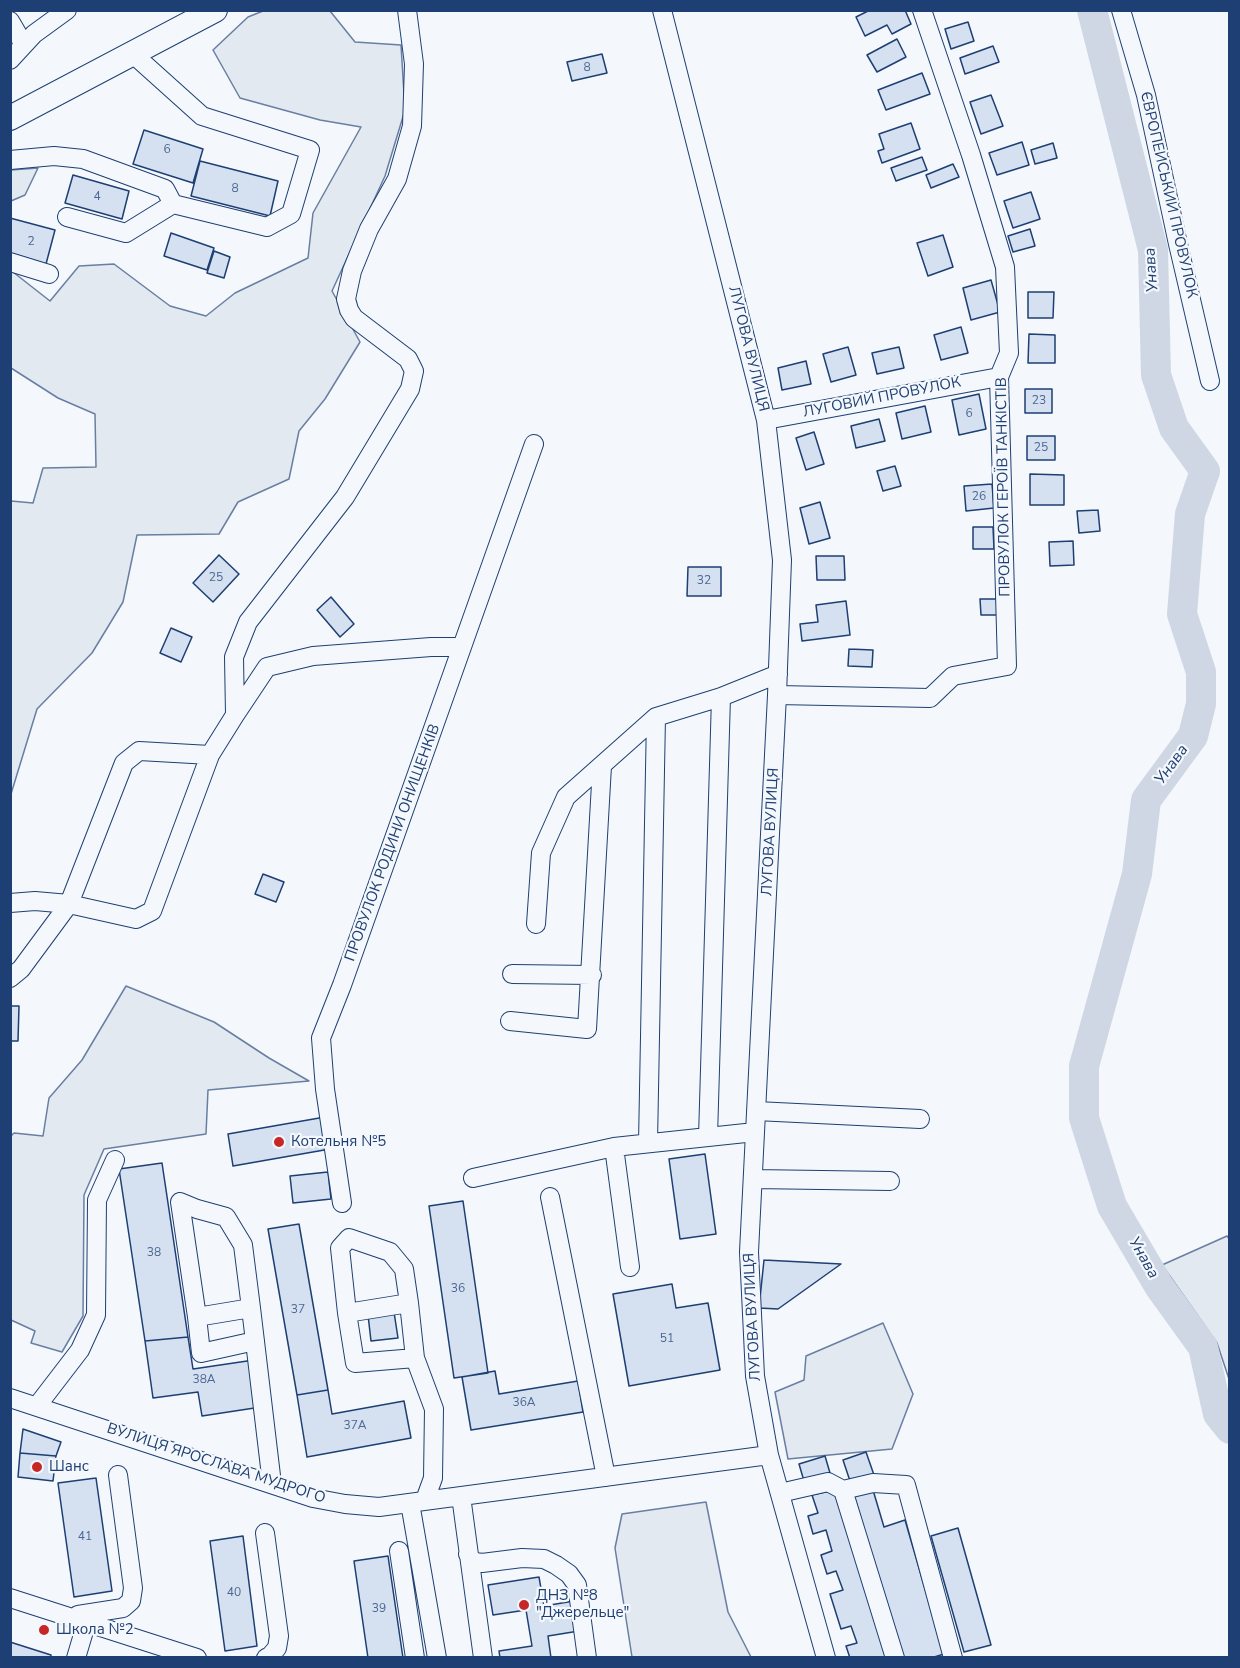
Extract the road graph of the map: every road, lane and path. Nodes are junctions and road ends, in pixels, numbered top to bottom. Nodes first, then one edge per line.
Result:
1 (67, 10) edge
2 (215, 10) edge
3 (408, 10) edge
4 (662, 10) edge
5 (922, 10) edge
6 (1121, 10) edge
7 (10, 21) edge
8 (24, 45) junction
9 (133, 54) junction
10 (10, 60) edge
11 (10, 118) edge
12 (10, 160) edge
13 (173, 204) junction
14 (67, 217) dead end
15 (10, 262) edge
16 (49, 274) dead end
17 (999, 377) junction
18 (1210, 381) dead end
19 (766, 420) junction
20 (534, 444) dead end
21 (462, 647) junction
22 (778, 674) junction
23 (777, 694) junction
24 (721, 697) junction
25 (235, 715) junction
26 (656, 717) junction
27 (210, 755) junction
28 (602, 766) junction
29 (10, 903) edge
30 (69, 904) junction
31 (536, 924) dead end
32 (512, 974) dead end
33 (591, 975) junction
34 (10, 978) edge
35 (510, 1021) dead end
36 (756, 1111) junction
37 (920, 1119) dead end
38 (755, 1132) junction
39 (708, 1137) junction
40 (648, 1143) junction
41 (614, 1147) junction
42 (116, 1160) dead end
43 (473, 1178) dead end
44 (753, 1179) junction
45 (890, 1181) dead end
46 (550, 1197) dead end
47 (342, 1203) dead end
48 (630, 1267) dead end
49 (409, 1303) junction
50 (251, 1308) junction
51 (347, 1313) junction
52 (198, 1317) junction
53 (255, 1341) junction
54 (415, 1358) junction
55 (10, 1398) edge
56 (37, 1406) junction
57 (769, 1455) junction
58 (118, 1475) dead end
59 (606, 1476) junction
60 (272, 1484) junction
61 (843, 1490) junction
62 (780, 1493) junction
63 (461, 1496) junction
64 (418, 1502) junction
65 (265, 1533) dead end
66 (399, 1551) dead end
67 (468, 1554) dead end
68 (10, 1598) edge
69 (79, 1619) junction
70 (76, 1658) edge
71 (197, 1658) edge
72 (266, 1658) edge
73 (415, 1658) edge
74 (437, 1658) edge
75 (483, 1658) edge
76 (587, 1658) edge
77 (826, 1658) edge
78 (895, 1658) edge
79 (953, 1658) edge

1 - 8 street
2 - 9 main road
3 - 25 street
4 - 19 street, ЛУГОВА ВУЛИЦЯ
5 - 17 street, ПРОВУЛОК ГЕРОЇВ ТАНКІСТІВ
6 - 18 street, ЄВРОПЕЙСЬКИЙ ПРОВУЛОК
7 - 8 street
8 - 10 street
9 - 11 main road
9 - 13 street
12 - 13 street
13 - 14 street
15 - 16 street
17 - 19 street, ЛУГОВИЙ ПРОВУЛОК
17 - 23 street, ПРОВУЛОК ГЕРОЇВ ТАНКІСТІВ
19 - 22 street, ЛУГОВА ВУЛИЦЯ
20 - 21 street, ПРОВУЛОК РОДИНИ ОНИЩЕНКІВ
21 - 25 street
21 - 47 street, ПРОВУЛОК РОДИНИ ОНИЩЕНКІВ
22 - 23 street, ЛУГОВА ВУЛИЦЯ
22 - 24 street
23 - 36 street, ЛУГОВА ВУЛИЦЯ
24 - 26 street
24 - 39 street
25 - 27 street
26 - 28 street
26 - 40 street
27 - 30 street
27 - 30 street
28 - 31 street
28 - 33 street
29 - 30 street
30 - 34 street
32 - 33 street
33 - 35 street
36 - 37 street
36 - 38 street, ЛУГОВА ВУЛИЦЯ
38 - 39 street
38 - 44 street, ЛУГОВА ВУЛИЦЯ
39 - 40 street
40 - 41 street
41 - 43 street
41 - 48 street
42 - 56 street
44 - 45 street
44 - 57 street, ЛУГОВА ВУЛИЦЯ
46 - 59 street
49 - 51 street
49 - 51 street
49 - 54 street
50 - 52 street
50 - 52 street
50 - 53 street
51 - 54 street
52 - 53 street
53 - 60 street
54 - 64 street
55 - 56 street, ВУЛИЦЯ ЯРОСЛАВА МУДРОГО
56 - 60 street, ВУЛИЦЯ ЯРОСЛАВА МУДРОГО
57 - 59 street, ВУЛИЦЯ ЯРОСЛАВА МУДРОГО
57 - 62 street, ЛУГОВА ВУЛИЦЯ
58 - 69 street
59 - 63 street, ВУЛИЦЯ ЯРОСЛАВА МУДРОГО
60 - 64 street, ВУЛИЦЯ ЯРОСЛАВА МУДРОГО
61 - 62 street
61 - 78 street
61 - 79 street
62 - 77 street, ЛУГОВА ВУЛИЦЯ
63 - 64 street, ВУЛИЦЯ ЯРОСЛАВА МУДРОГО
63 - 75 street
64 - 74 street
65 - 72 street
66 - 73 street
67 - 76 street
68 - 69 street
69 - 70 street
69 - 71 street

